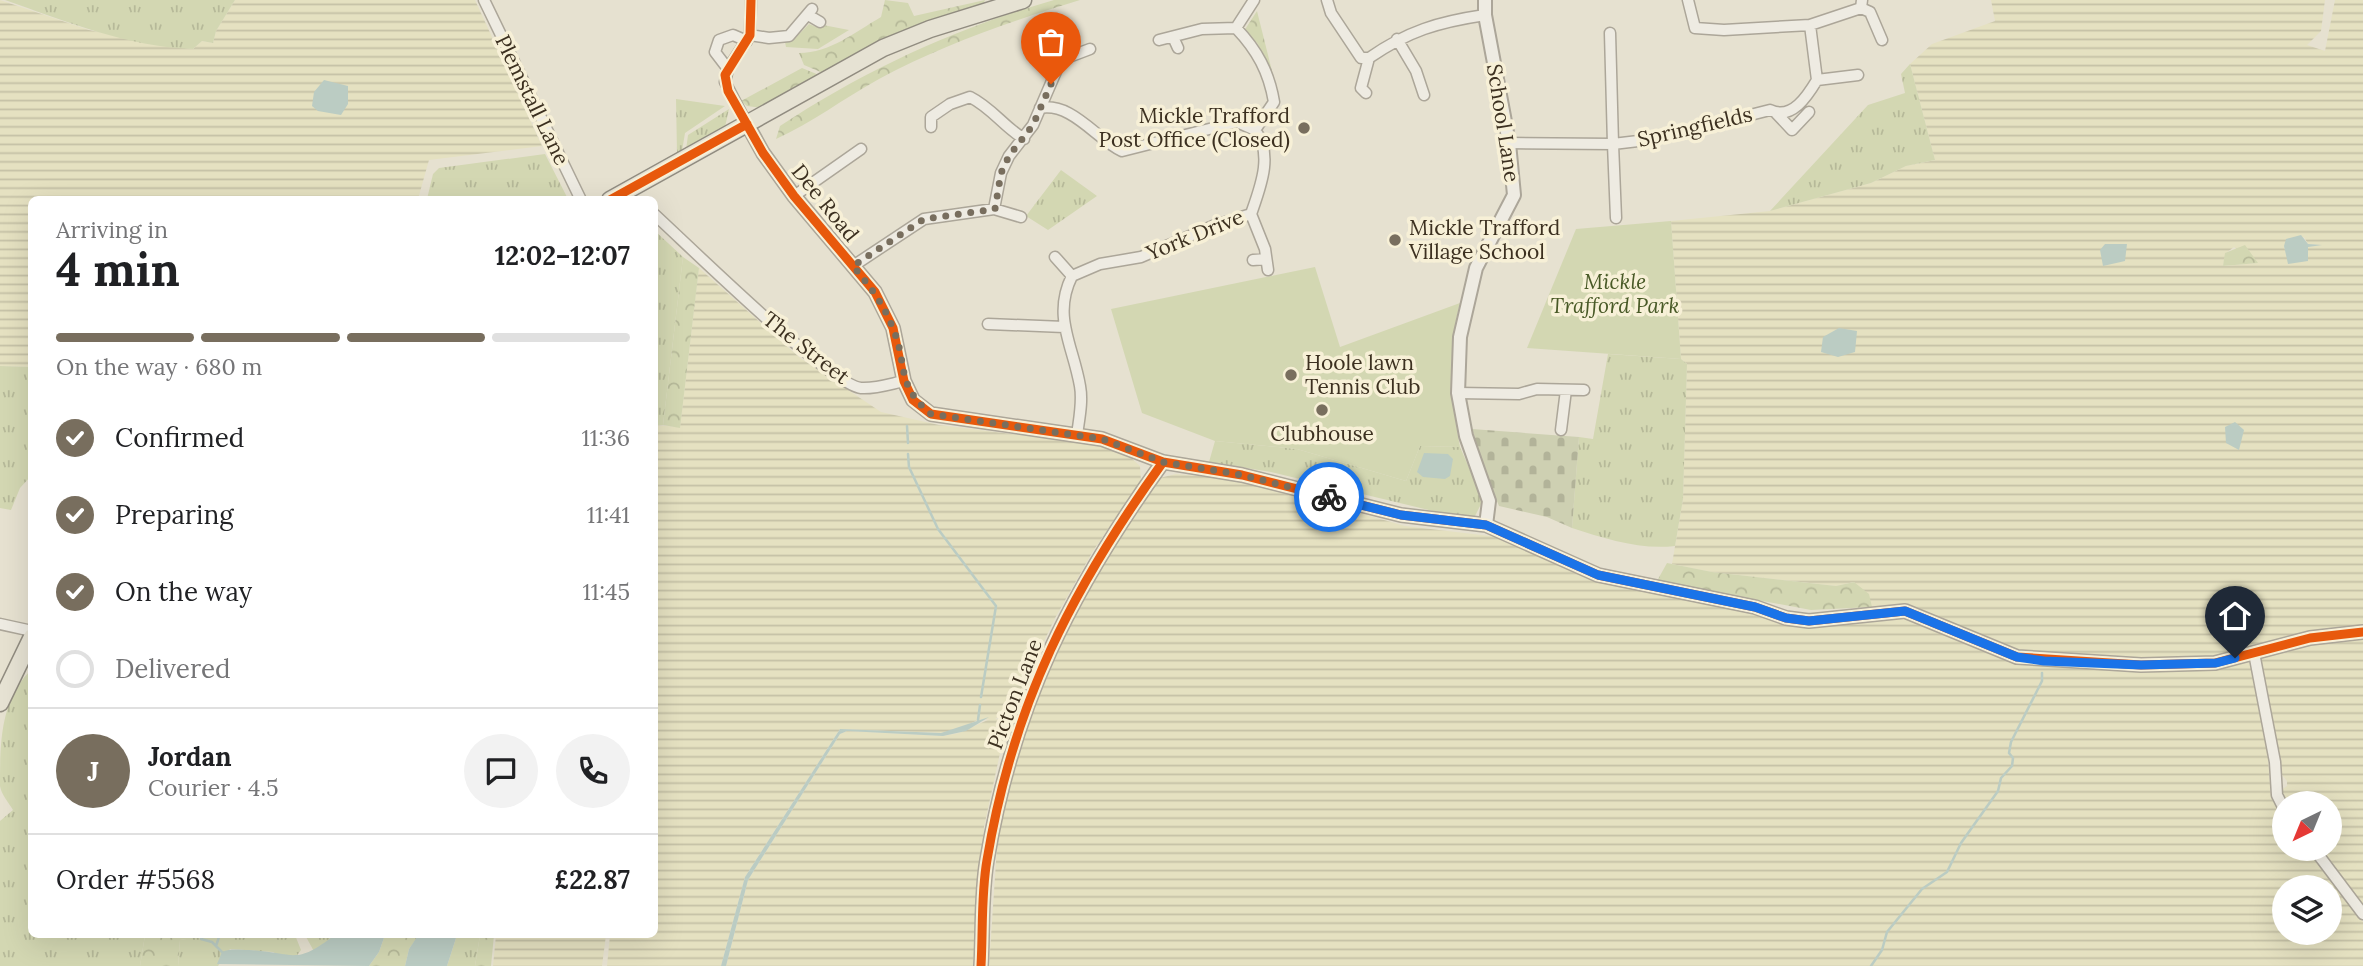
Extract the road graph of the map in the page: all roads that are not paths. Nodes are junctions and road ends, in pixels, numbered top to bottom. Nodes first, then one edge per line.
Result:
1 (484, 0) edge
2 (751, 0) edge
3 (1023, 0) edge
4 (1254, 0) edge
5 (1327, 0) edge
6 (1485, 0) edge
7 (1688, 0) edge
8 (990, 4) edge
9 (1861, 4) edge
10 (1485, 15) junction
11 (820, 22) dead end
12 (1810, 25) junction
13 (1236, 28) junction
14 (1610, 33) dead end
15 (1173, 37) junction
16 (749, 38) junction
17 (1397, 39) junction
18 (1159, 40) dead end
19 (1882, 40) dead end
20 (1178, 48) dead end
21 (1090, 50) dead end
22 (1369, 58) junction
23 (728, 69) junction
24 (1858, 75) dead end
25 (1817, 80) junction
26 (1360, 89) dead end
27 (1424, 95) dead end
28 (1040, 108) junction
29 (1809, 112) dead end
30 (1776, 113) junction
31 (747, 124) junction
32 (931, 127) dead end
33 (1255, 130) junction
34 (1024, 139) junction
35 (1509, 143) junction
36 (1613, 144) junction
37 (861, 149) dead end
38 (579, 196) edge
39 (617, 196) edge
40 (794, 196) junction
41 (995, 209) junction
42 (1251, 214) junction
43 (1021, 217) dead end
44 (658, 218) edge
45 (1616, 218) dead end
46 (1055, 257) dead end
47 (1266, 259) junction
48 (1253, 260) dead end
49 (853, 266) junction
50 (1268, 270) dead end
51 (1072, 275) junction
52 (988, 324) dead end
53 (1065, 327) junction
54 (904, 381) junction
55 (1566, 390) junction
56 (1584, 390) dead end
57 (1458, 393) junction
58 (1561, 430) dead end
59 (1077, 435) junction
60 (1163, 462) junction
61 (1486, 525) junction
62 (0, 624) edge
63 (28, 630) edge
64 (2363, 632) edge
65 (28, 645) edge
66 (2254, 653) junction
67 (0, 702) edge
68 (2277, 791) edge
69 (2323, 861) edge
70 (2363, 914) edge
71 (981, 966) edge

1 - 38 street, Plemstall Lane
2 - 16 street
3 - 8 main road
4 - 13 street
5 - 22 street
6 - 10 street, School Lane
7 - 12 street
8 - 31 main road
9 - 12 street
9 - 19 street
10 - 17 street
10 - 35 street, School Lane
11 - 16 street
12 - 25 street
13 - 15 street
13 - 33 street
14 - 36 street, Springfields
15 - 18 street
15 - 20 street
16 - 23 street
16 - 23 street
17 - 22 street
17 - 27 street
21 - 28 street
22 - 26 street
23 - 31 street
24 - 25 street
25 - 30 street, Springfields
28 - 33 street
28 - 34 street
29 - 30 street, Springfields
30 - 36 street, Springfields
31 - 39 main road
31 - 40 street, Dee Road
32 - 34 street
33 - 42 street, York Drive
34 - 41 street
35 - 36 street, Springfields
35 - 57 street, School Lane
36 - 45 street, Springfields
37 - 40 street
40 - 49 street, Dee Road
41 - 43 street
41 - 49 street
42 - 47 street
42 - 51 street, York Drive
44 - 54 street, The Street
46 - 51 street
47 - 48 street
47 - 50 street
49 - 54 street, Dee Road
51 - 53 street
52 - 53 street
53 - 59 street
54 - 59 street
55 - 56 street
55 - 57 street
55 - 58 street
57 - 61 street, School Lane
59 - 60 street
60 - 61 street
60 - 71 street, Picton Lane
61 - 66 street
62 - 63 street
64 - 66 street
65 - 67 main road
66 - 68 street
69 - 70 street

